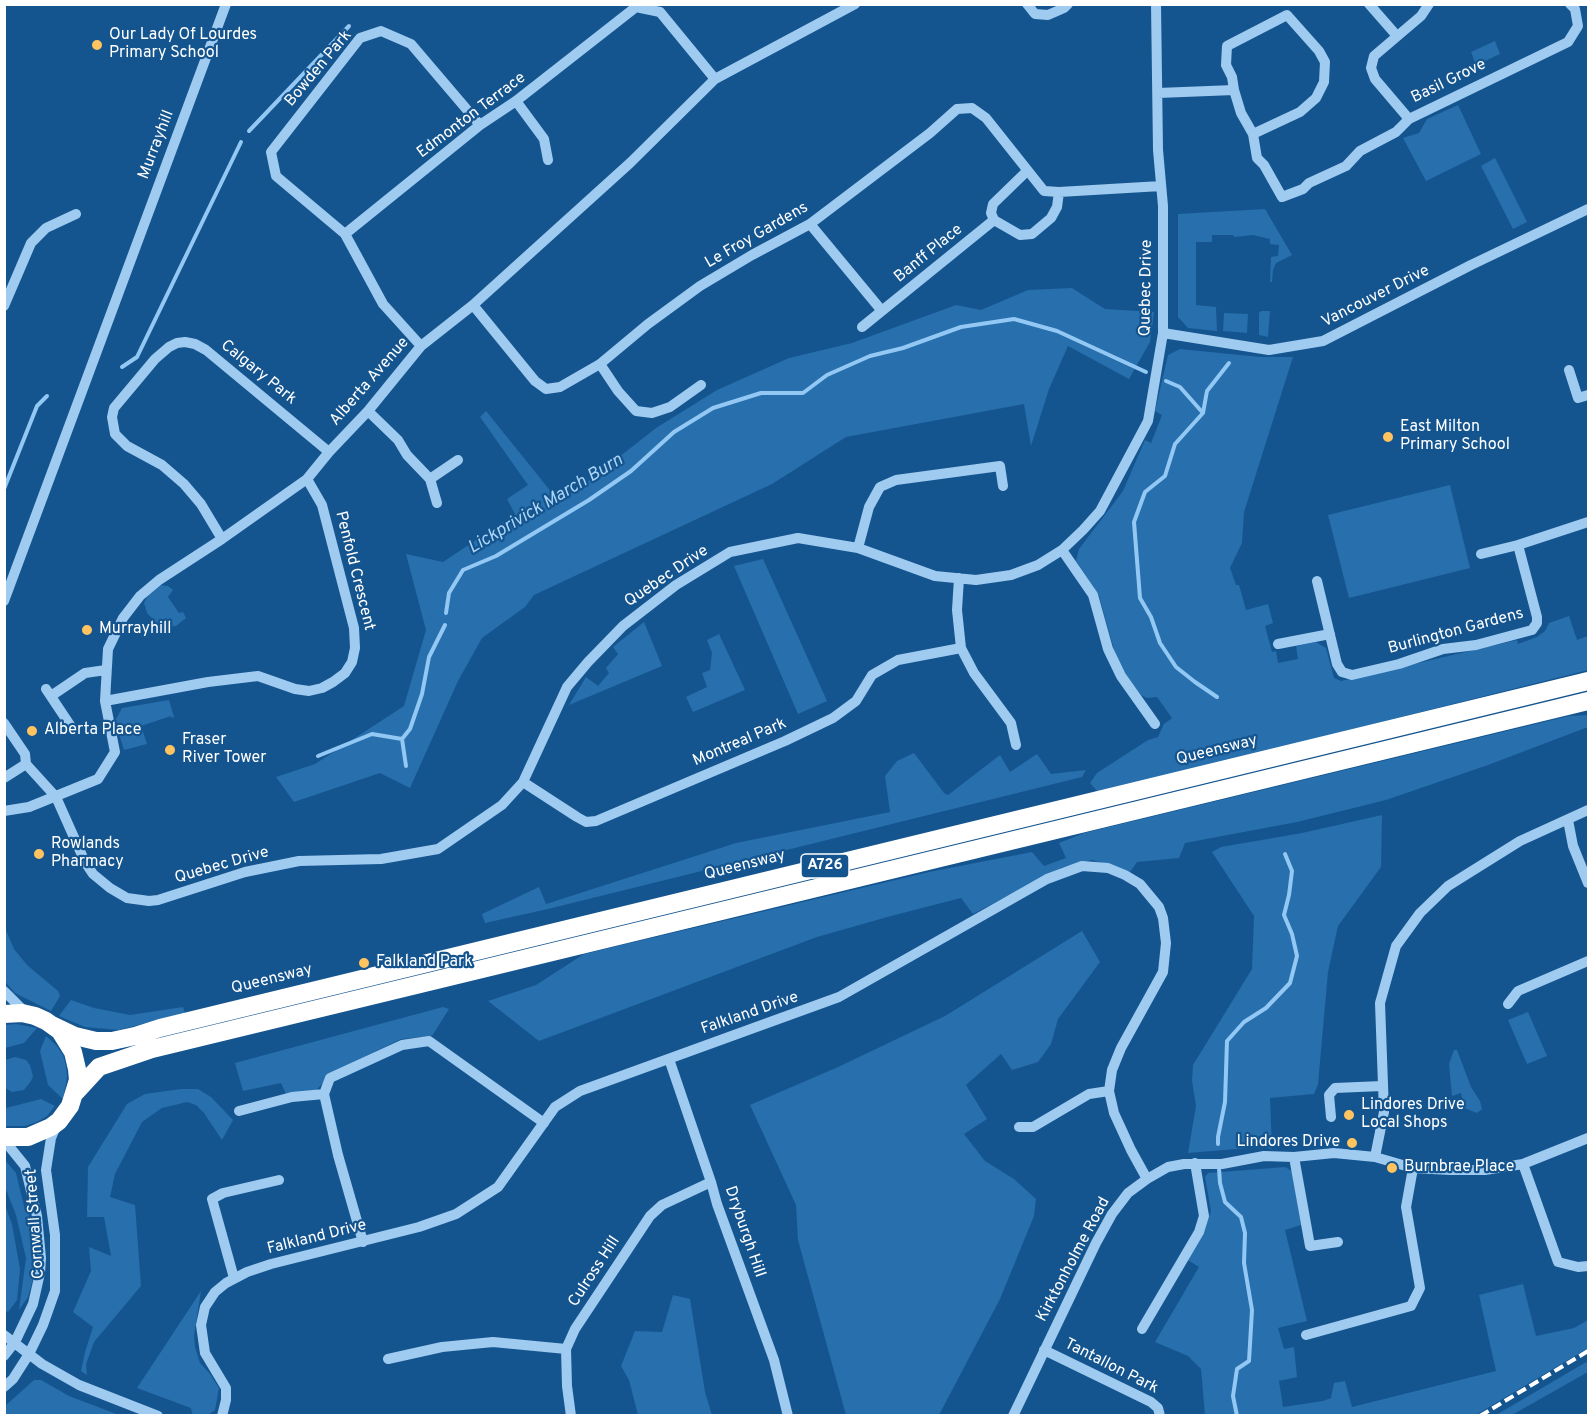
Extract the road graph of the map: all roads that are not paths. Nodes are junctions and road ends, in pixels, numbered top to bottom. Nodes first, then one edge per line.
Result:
1 (226, 4) edge
2 (855, 4) edge
3 (1027, 4) edge
4 (1068, 4) edge
5 (1156, 4) edge
6 (1369, 4) edge
7 (1429, 4) edge
8 (1570, 4) edge
9 (1397, 36) junction
10 (715, 79) junction
11 (1234, 90) junction
12 (1158, 93) junction
13 (516, 101) junction
14 (1409, 119) junction
15 (480, 125) junction
16 (1253, 134) junction
17 (548, 160) dead end
18 (1027, 171) junction
19 (1161, 186) junction
20 (1059, 192) junction
21 (1588, 208) edge
22 (76, 214) dead end
23 (994, 220) junction
24 (810, 224) junction
25 (345, 234) junction
26 (473, 305) junction
27 (4, 306) edge
28 (882, 311) junction
29 (862, 327) dead end
30 (1163, 333) junction
31 (421, 346) junction
32 (600, 364) junction
33 (1569, 370) dead end
34 (701, 385) dead end
35 (1588, 395) edge
36 (368, 411) junction
37 (329, 452) junction
38 (458, 460) dead end
39 (308, 479) junction
40 (430, 479) junction
41 (1003, 486) dead end
42 (437, 503) dead end
43 (1588, 522) edge
44 (222, 539) junction
45 (1518, 545) junction
46 (858, 548) junction
47 (1062, 550) junction
48 (1481, 554) dead end
49 (959, 578) junction
50 (1317, 581) dead end
51 (4, 601) edge
52 (1330, 634) junction
53 (1278, 644) dead end
54 (961, 648) junction
55 (106, 670) junction
56 (1588, 681) edge
57 (105, 701) junction
58 (1588, 701) edge
59 (4, 723) edge
60 (1155, 724) dead end
61 (72, 728) dead end
62 (1016, 745) dead end
63 (26, 764) junction
64 (4, 778) edge
65 (523, 782) junction
66 (56, 797) junction
67 (1588, 810) edge
68 (4, 811) edge
69 (1568, 820) junction
70 (1588, 883) edge
71 (1588, 962) edge
72 (4, 991) edge
73 (1508, 1004) dead end
74 (4, 1014) edge
75 (32, 1015) junction
76 (58, 1029) junction
77 (669, 1059) junction
78 (1382, 1086) junction
79 (1109, 1091) junction
80 (76, 1092) junction
81 (324, 1094) junction
82 (239, 1111) dead end
83 (1331, 1117) dead end
84 (59, 1120) junction
85 (544, 1123) junction
86 (1019, 1127) dead end
87 (1588, 1138) edge
88 (4, 1139) edge
89 (1294, 1157) junction
90 (1375, 1157) junction
91 (1196, 1163) junction
92 (1522, 1164) junction
93 (1413, 1168) junction
94 (1148, 1179) junction
95 (279, 1180) dead end
96 (711, 1182) junction
97 (363, 1242) junction
98 (1338, 1242) dead end
99 (1588, 1266) edge
100 (234, 1278) junction
101 (1142, 1329) dead end
102 (4, 1335) edge
103 (1306, 1335) dead end
104 (15, 1342) junction
105 (566, 1349) junction
106 (1044, 1350) junction
107 (29, 1353) junction
108 (4, 1356) edge
109 (388, 1359) dead end
110 (4, 1387) edge
111 (158, 1416) edge
112 (222, 1416) edge
113 (571, 1416) edge
114 (788, 1416) edge
115 (1012, 1416) edge
116 (1160, 1416) edge

1 - 51 street, Murrayhill
2 - 10 street, Alberta Avenue
3 - 4 street
5 - 12 street, Quebec Drive
6 - 9 street
7 - 9 street, Basil Grove
8 - 14 street, Basil Grove
9 - 14 street, Basil Grove
10 - 13 street, Edmonton Terrace
10 - 26 street, Alberta Avenue
11 - 12 street
11 - 16 street
11 - 16 street
12 - 19 street, Quebec Drive
13 - 15 street, Edmonton Terrace
13 - 17 street
14 - 16 street
15 - 25 street, Edmonton Terrace
15 - 25 street, Bowden Park
18 - 20 street, Le Froy Gardens
18 - 23 street
18 - 24 street, Le Froy Gardens
19 - 20 street
19 - 30 street, Quebec Drive
20 - 23 street
21 - 30 street, Vancouver Drive
22 - 27 street
23 - 28 street, Banff Place
24 - 28 street
24 - 32 street, Le Froy Gardens
25 - 31 street
26 - 31 street, Alberta Avenue
26 - 32 street, Le Froy Gardens
28 - 29 street, Banff Place
30 - 47 street, Quebec Drive
31 - 36 street, Alberta Avenue
32 - 34 street
33 - 35 street
36 - 37 street, Alberta Avenue
36 - 40 street
37 - 39 street, Alberta Avenue
37 - 44 street, Calgary Park
38 - 40 street
39 - 44 street, Alberta Avenue
39 - 57 street, Penfold Crescent
40 - 42 street
41 - 46 street
43 - 45 street
44 - 55 street, Alberta Avenue
45 - 48 street
45 - 52 street, Burlington Gardens
46 - 49 street, Quebec Drive
46 - 65 street, Quebec Drive
47 - 49 street, Quebec Drive
47 - 60 street
49 - 54 street
50 - 52 street, Burlington Gardens
52 - 53 street
54 - 62 street
54 - 65 street, Montreal Park
55 - 57 street, Alberta Avenue
55 - 61 street
56 - 76 highway, Queensway / A726
57 - 66 street, Alberta Avenue
58 - 80 highway, A726
59 - 63 street
63 - 64 street
63 - 66 street
65 - 66 street, Quebec Drive
66 - 68 street, Alberta Avenue
67 - 69 street
69 - 70 street
69 - 78 street
71 - 73 street
72 - 75 street
74 - 75 highway, A726
75 - 76 highway, A726
76 - 80 highway
77 - 79 street, Falkland Drive
77 - 85 street, Falkland Drive
77 - 96 street, Dryburgh Hill
78 - 83 street
78 - 90 street
79 - 86 street
79 - 94 street, Falkland Drive
80 - 84 highway, A726
81 - 82 street
81 - 85 street
81 - 97 street
84 - 88 highway, A726
84 - 107 street, Cornwall Street
85 - 97 street, Falkland Drive
87 - 92 street, Kirktonholme Road
88 - 104 street, Cornwall Street
89 - 90 street, Kirktonholme Road
89 - 91 street, Kirktonholme Road
89 - 98 street
90 - 93 street, Kirktonholme Road
91 - 94 street, Kirktonholme Road
91 - 101 street
92 - 93 street, Kirktonholme Road
92 - 99 street
93 - 103 street
94 - 106 street, Kirktonholme Road
95 - 100 street
96 - 105 street, Culross Hill
96 - 114 street, Dryburgh Hill
97 - 100 street, Falkland Drive
100 - 112 street, Falkland Drive
102 - 104 street
104 - 107 street
104 - 108 street, Cornwall Street
105 - 109 street
105 - 113 street, Culross Hill
106 - 115 street, Kirktonholme Road
106 - 116 street, Tantallon Park
107 - 110 street, Cornwall Street
107 - 111 street

